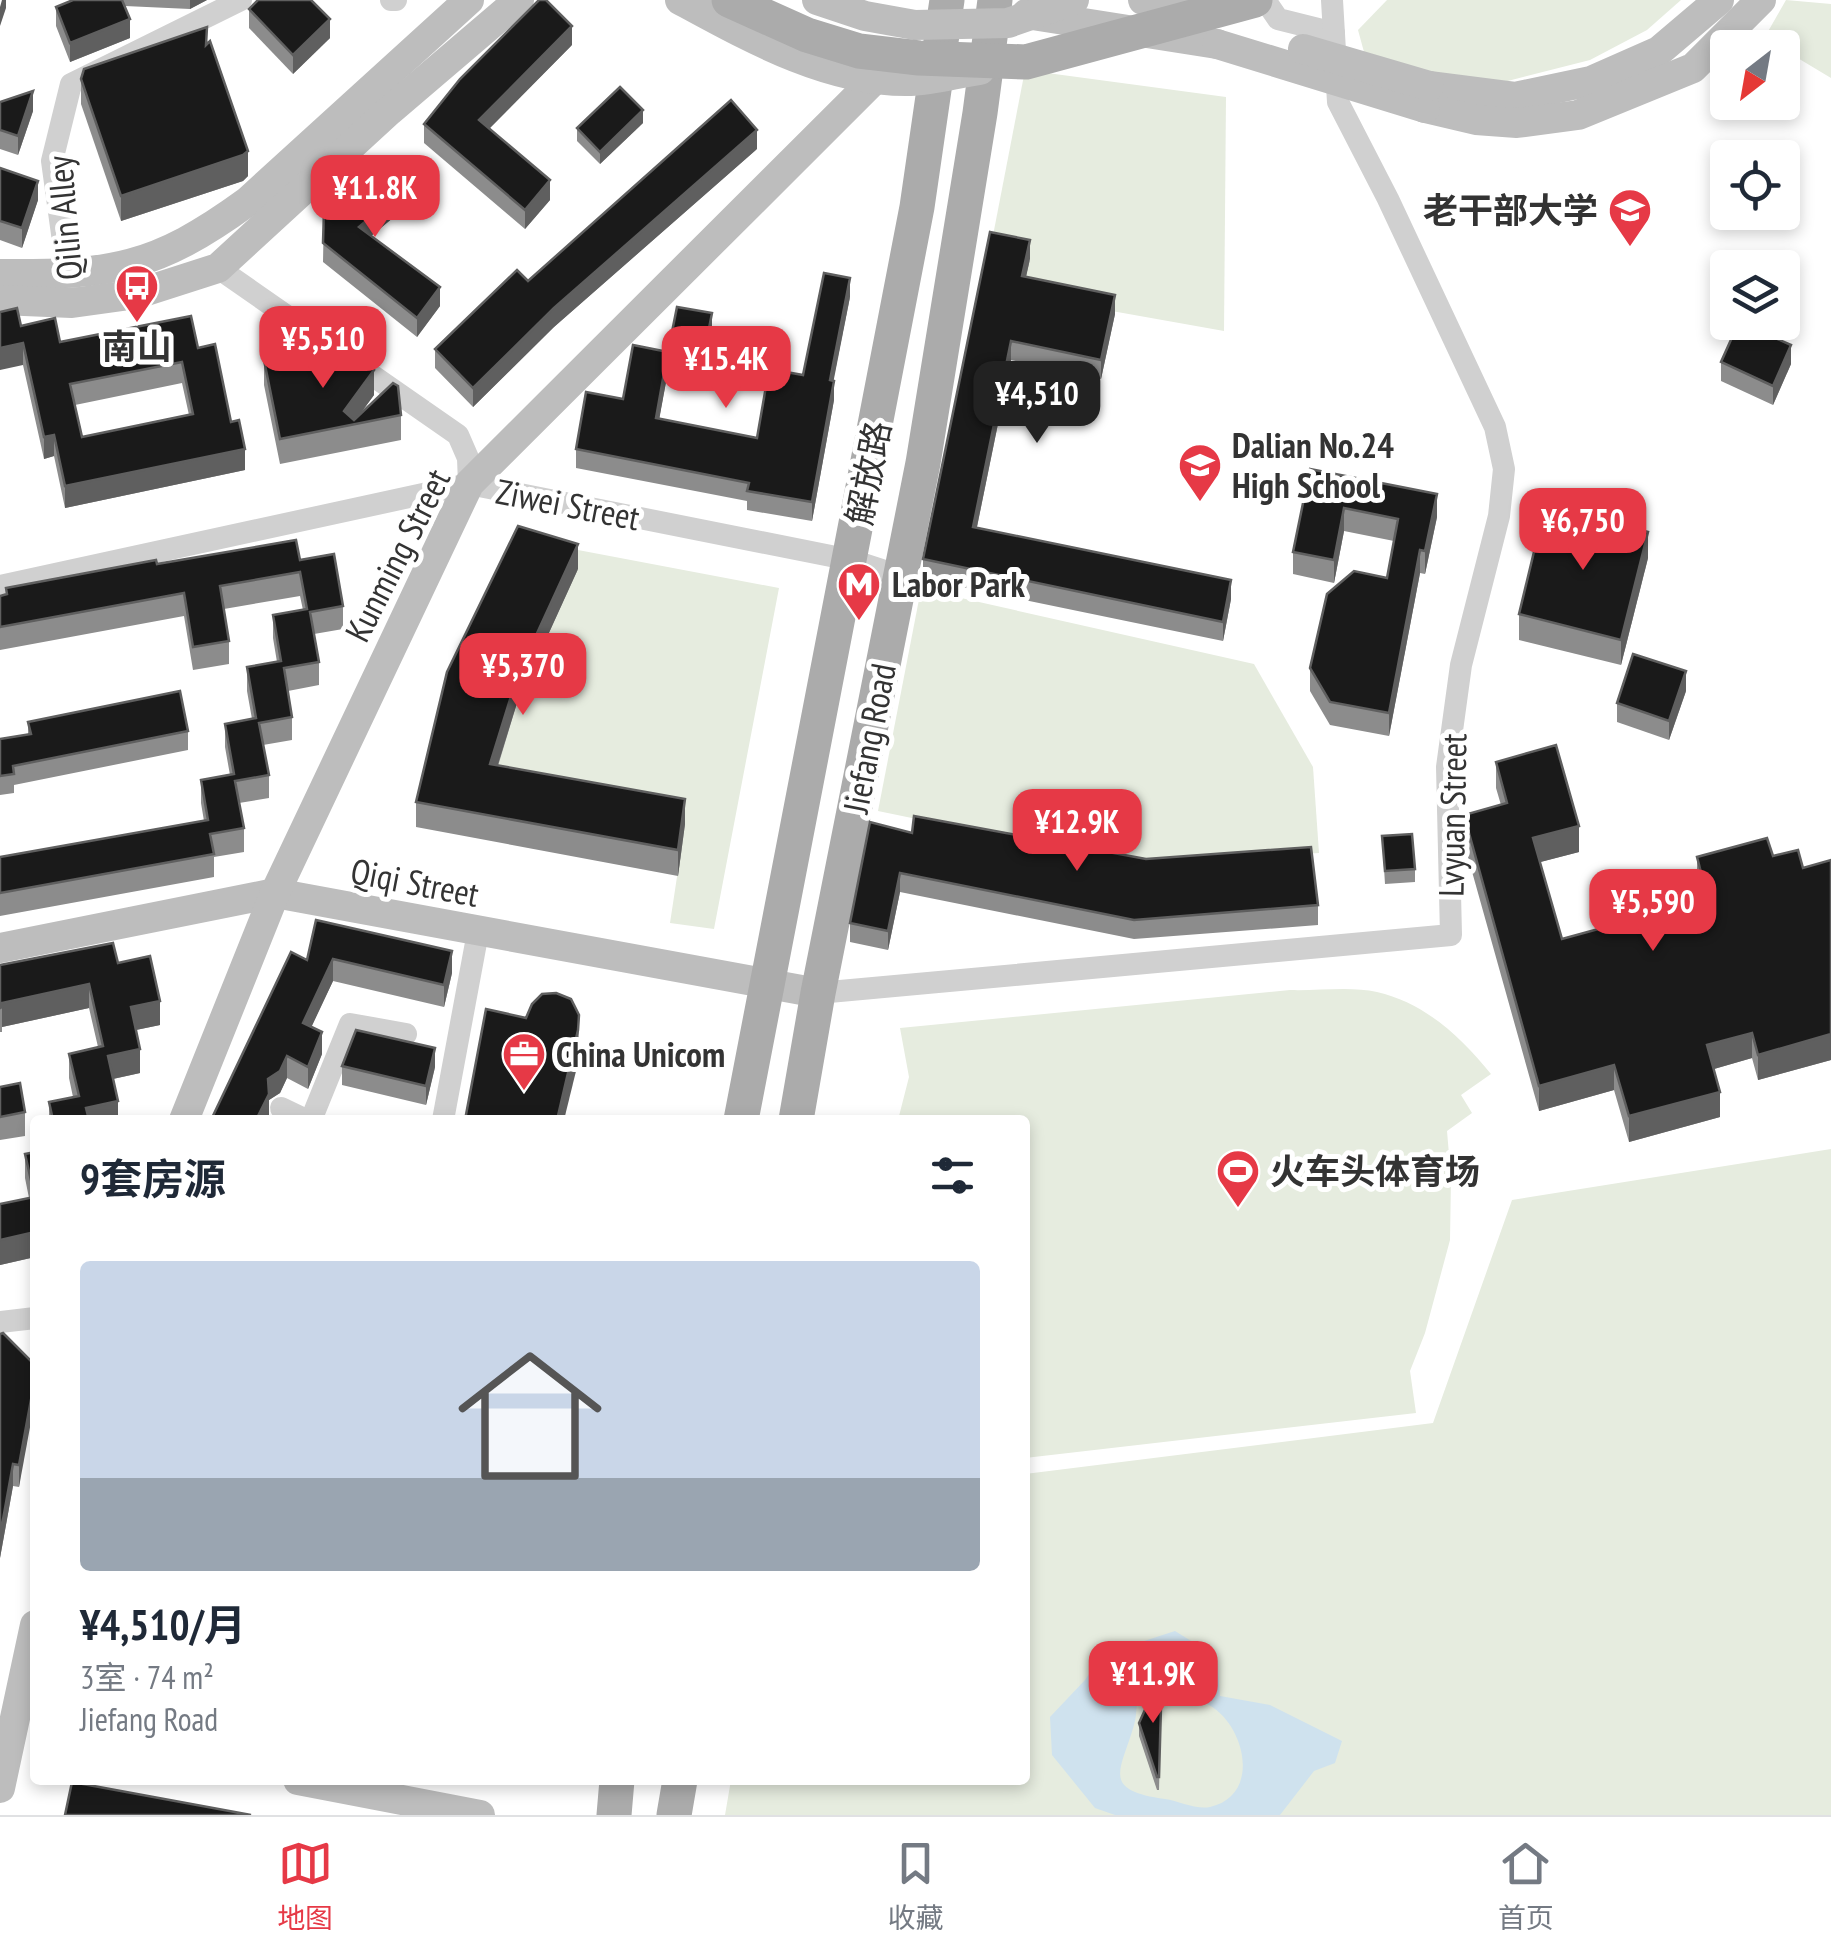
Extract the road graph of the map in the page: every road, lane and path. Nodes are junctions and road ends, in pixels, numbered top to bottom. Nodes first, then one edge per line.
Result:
1 (241, 0) edge
2 (469, 0) edge
3 (519, 0) edge
4 (680, 0) edge
5 (730, 0) edge
6 (817, 0) edge
7 (1074, 0) edge
8 (1143, 0) edge
9 (1256, 0) edge
10 (1265, 0) edge
11 (1332, 0) edge
12 (1719, 0) edge
13 (1762, 0) edge
14 (950, 3) edge
15 (994, 4) edge
16 (1334, 33) junction
17 (1222, 35) junction
18 (1026, 62) junction
19 (1427, 97) junction
20 (218, 268) junction
21 (0, 274) edge
22 (70, 289) junction
23 (0, 300) edge
24 (468, 484) junction
25 (851, 560) junction
26 (900, 576) junction
27 (0, 586) edge
28 (275, 893) junction
29 (478, 932) junction
30 (0, 948) edge
31 (767, 983) junction
32 (818, 993) junction
33 (406, 1034) dead end
34 (281, 1108) dead end
35 (186, 1115) edge
36 (297, 1115) edge
37 (311, 1115) edge
38 (444, 1115) edge
39 (742, 1115) edge
40 (797, 1115) edge
41 (30, 1319) edge
42 (0, 1322) edge
43 (30, 1652) edge
44 (16, 1724) edge
45 (330, 1785) edge
46 (617, 1785) edge
47 (679, 1785) edge
48 (0, 1788) edge
49 (480, 1815) edge
50 (614, 1815) edge
51 (674, 1815) edge

1 - 22 street, Qilin Alley
2 - 22 main road
3 - 20 main road
4 - 18 main road, bridge
5 - 18 main road, bridge
6 - 7 main road, bridge
8 - 17 main road
9 - 18 main road, bridge
10 - 16 street
11 - 16 street
12 - 19 main road
13 - 19 main road
14 - 24 main road, Kunming Street
14 - 25 main road, 解放路
15 - 17 main road
15 - 26 main road, Jiefang Road
16 - 32 street, Lvyuan Street
17 - 19 main road, bridge
20 - 22 main road
20 - 24 street
21 - 22 main road
22 - 23 main road
24 - 25 street, Ziwei Street
24 - 27 street, Ziwei Street
24 - 28 main road, Kunming Street
25 - 26 street, Ziwei Street
25 - 31 main road, 解放路
26 - 32 main road, Jiefang Road
28 - 29 main road, Qiqi Street
28 - 30 main road, Qiqi Street
28 - 35 main road, Kunming Street
29 - 31 main road, Qiqi Street
29 - 38 street
31 - 32 main road, Qiqi Street
31 - 39 main road, 解放路
32 - 40 main road, Jiefang Road
33 - 37 street
34 - 36 street
41 - 42 street
43 - 44 main road
44 - 48 main road
45 - 49 main road
46 - 50 main road
47 - 51 main road

